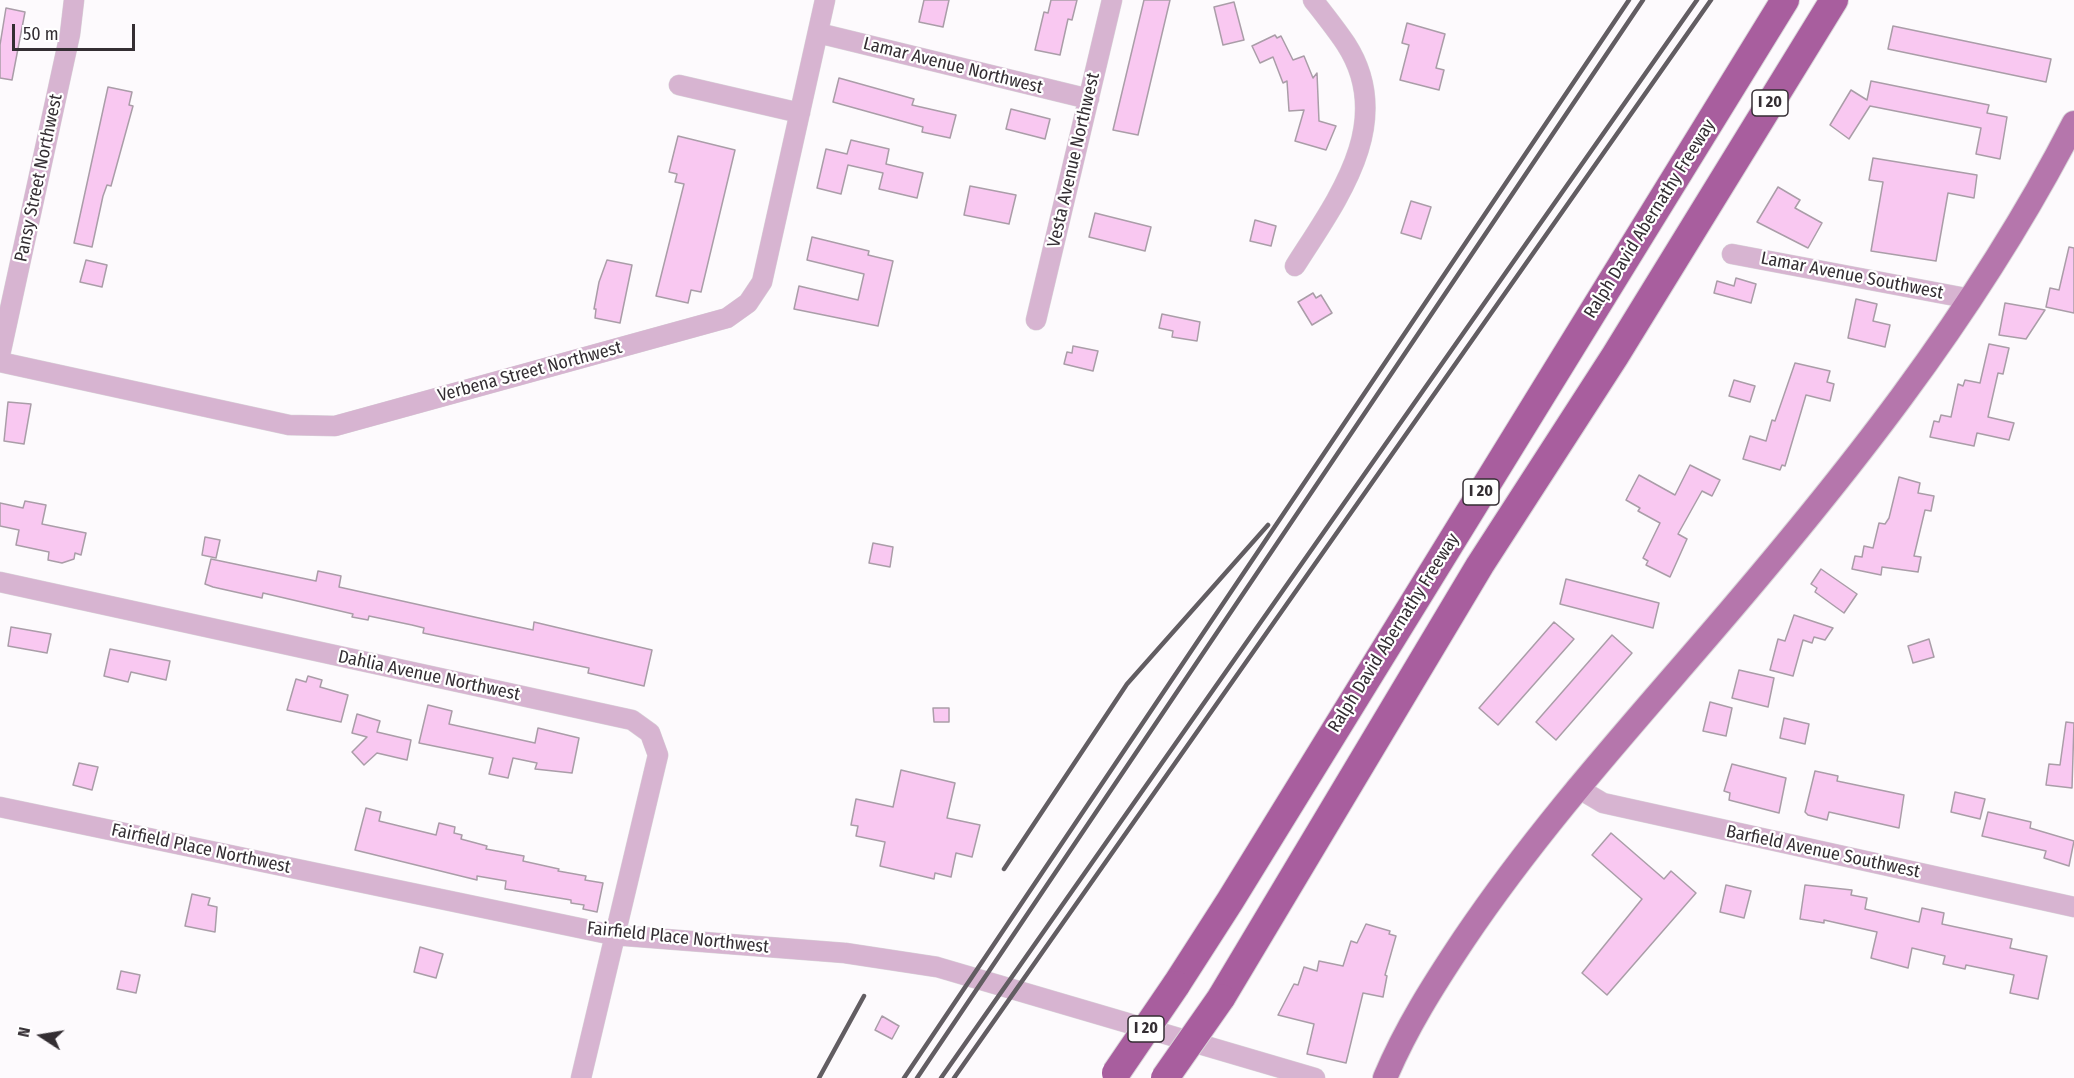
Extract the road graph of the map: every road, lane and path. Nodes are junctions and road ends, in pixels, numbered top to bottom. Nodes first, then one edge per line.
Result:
1 (74, 0) edge
2 (825, 0) edge
3 (1112, 0) edge
4 (1312, 0) edge
5 (1785, 0) edge
6 (1834, 0) edge
7 (818, 33) junction
8 (679, 85) dead end
9 (1089, 99) junction
10 (800, 113) junction
11 (2071, 136) edge
12 (1732, 254) dead end
13 (1295, 266) dead end
14 (1971, 298) junction
15 (1036, 320) dead end
16 (0, 355) edge
17 (0, 362) edge
18 (0, 582) edge
19 (1576, 787) junction
20 (0, 807) edge
21 (2074, 907) edge
22 (613, 935) junction
23 (1114, 1075) edge
24 (581, 1078) edge
25 (1165, 1078) edge
26 (1315, 1078) edge
27 (1385, 1078) edge

1 - 16 street, Pansy Street Northwest
2 - 7 street, Verbena Street Northwest
3 - 9 street, Vesta Avenue Northwest
4 - 13 street
5 - 23 highway, Ralph David Abernathy Freeway / I 20, bridge
6 - 25 highway, Ralph David Abernathy Freeway / I 20, bridge
7 - 9 street, Lamar Avenue Northwest
7 - 10 street, Verbena Street Northwest
8 - 10 street
9 - 15 street, Vesta Avenue Northwest
10 - 17 street, Verbena Street Northwest
11 - 14 main road
12 - 14 street, Lamar Avenue Southwest
14 - 19 main road
18 - 22 street, Dahlia Avenue Northwest
19 - 21 street, Barfield Avenue Southwest
19 - 27 main road
20 - 22 street, Fairfield Place Northwest
22 - 24 street
22 - 26 street, Fairfield Place Northwest

